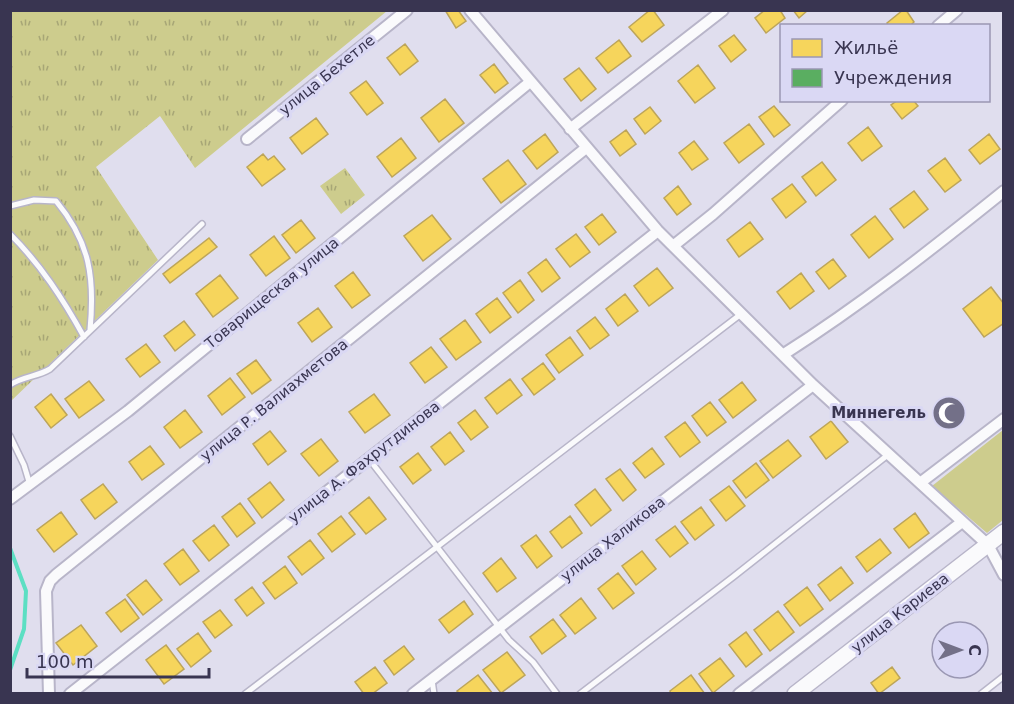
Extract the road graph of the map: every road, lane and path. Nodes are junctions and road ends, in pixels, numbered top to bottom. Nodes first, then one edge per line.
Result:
1 (407, 10) edge
2 (723, 10) edge
3 (957, 10) edge
4 (475, 12) edge
5 (940, 24) edge
6 (530, 82) junction
7 (840, 102) edge
8 (570, 129) junction
9 (247, 139) dead end
10 (586, 148) junction
11 (1004, 191) edge
12 (10, 207) edge
13 (202, 224) dead end
14 (658, 231) junction
15 (10, 234) edge
16 (673, 246) junction
17 (742, 313) junction
18 (90, 330) junction
19 (84, 337) junction
20 (784, 354) junction
21 (10, 385) edge
22 (813, 385) junction
23 (1004, 419) edge
24 (10, 436) edge
25 (889, 454) junction
26 (369, 459) junction
27 (920, 483) junction
28 (30, 484) junction
29 (10, 499) edge
30 (962, 522) junction
31 (1004, 532) edge
32 (988, 545) junction
33 (437, 547) junction
34 (1004, 575) edge
35 (500, 627) junction
36 (1004, 676) edge
37 (432, 679) junction
38 (50, 693) edge
39 (70, 693) edge
40 (245, 693) edge
41 (413, 693) edge
42 (434, 693) edge
43 (557, 693) edge
44 (580, 693) edge
45 (739, 693) edge
46 (795, 693) edge
47 (981, 693) edge

1 - 9 street, улица Бехетле
2 - 8 street
3 - 5 street
4 - 6 street
6 - 8 street
6 - 28 street, Товарищеская улица
7 - 16 street
8 - 10 street
10 - 14 street
10 - 38 street, улица Р. Валиахметова
11 - 20 street
12 - 18 lane
13 - 18 lane
14 - 16 street
14 - 26 street, улица А. Фахрутдинова
15 - 19 lane
16 - 17 street
17 - 20 street
17 - 33 lane
18 - 19 lane
19 - 21 lane
20 - 22 street
22 - 25 street
22 - 35 street, улица Халикова
23 - 27 street
24 - 28 lane
25 - 27 street
25 - 44 lane
26 - 33 lane
26 - 39 street, улица А. Фахрутдинова
27 - 30 street
28 - 29 street, Товарищеская улица
30 - 32 street
30 - 45 street
31 - 32 main road, улица Кариева
32 - 34 street
32 - 46 main road, улица Кариева
33 - 35 lane
33 - 40 lane
35 - 37 street, улица Халикова
35 - 43 lane
36 - 47 lane
37 - 41 street, улица Халикова
37 - 42 lane

